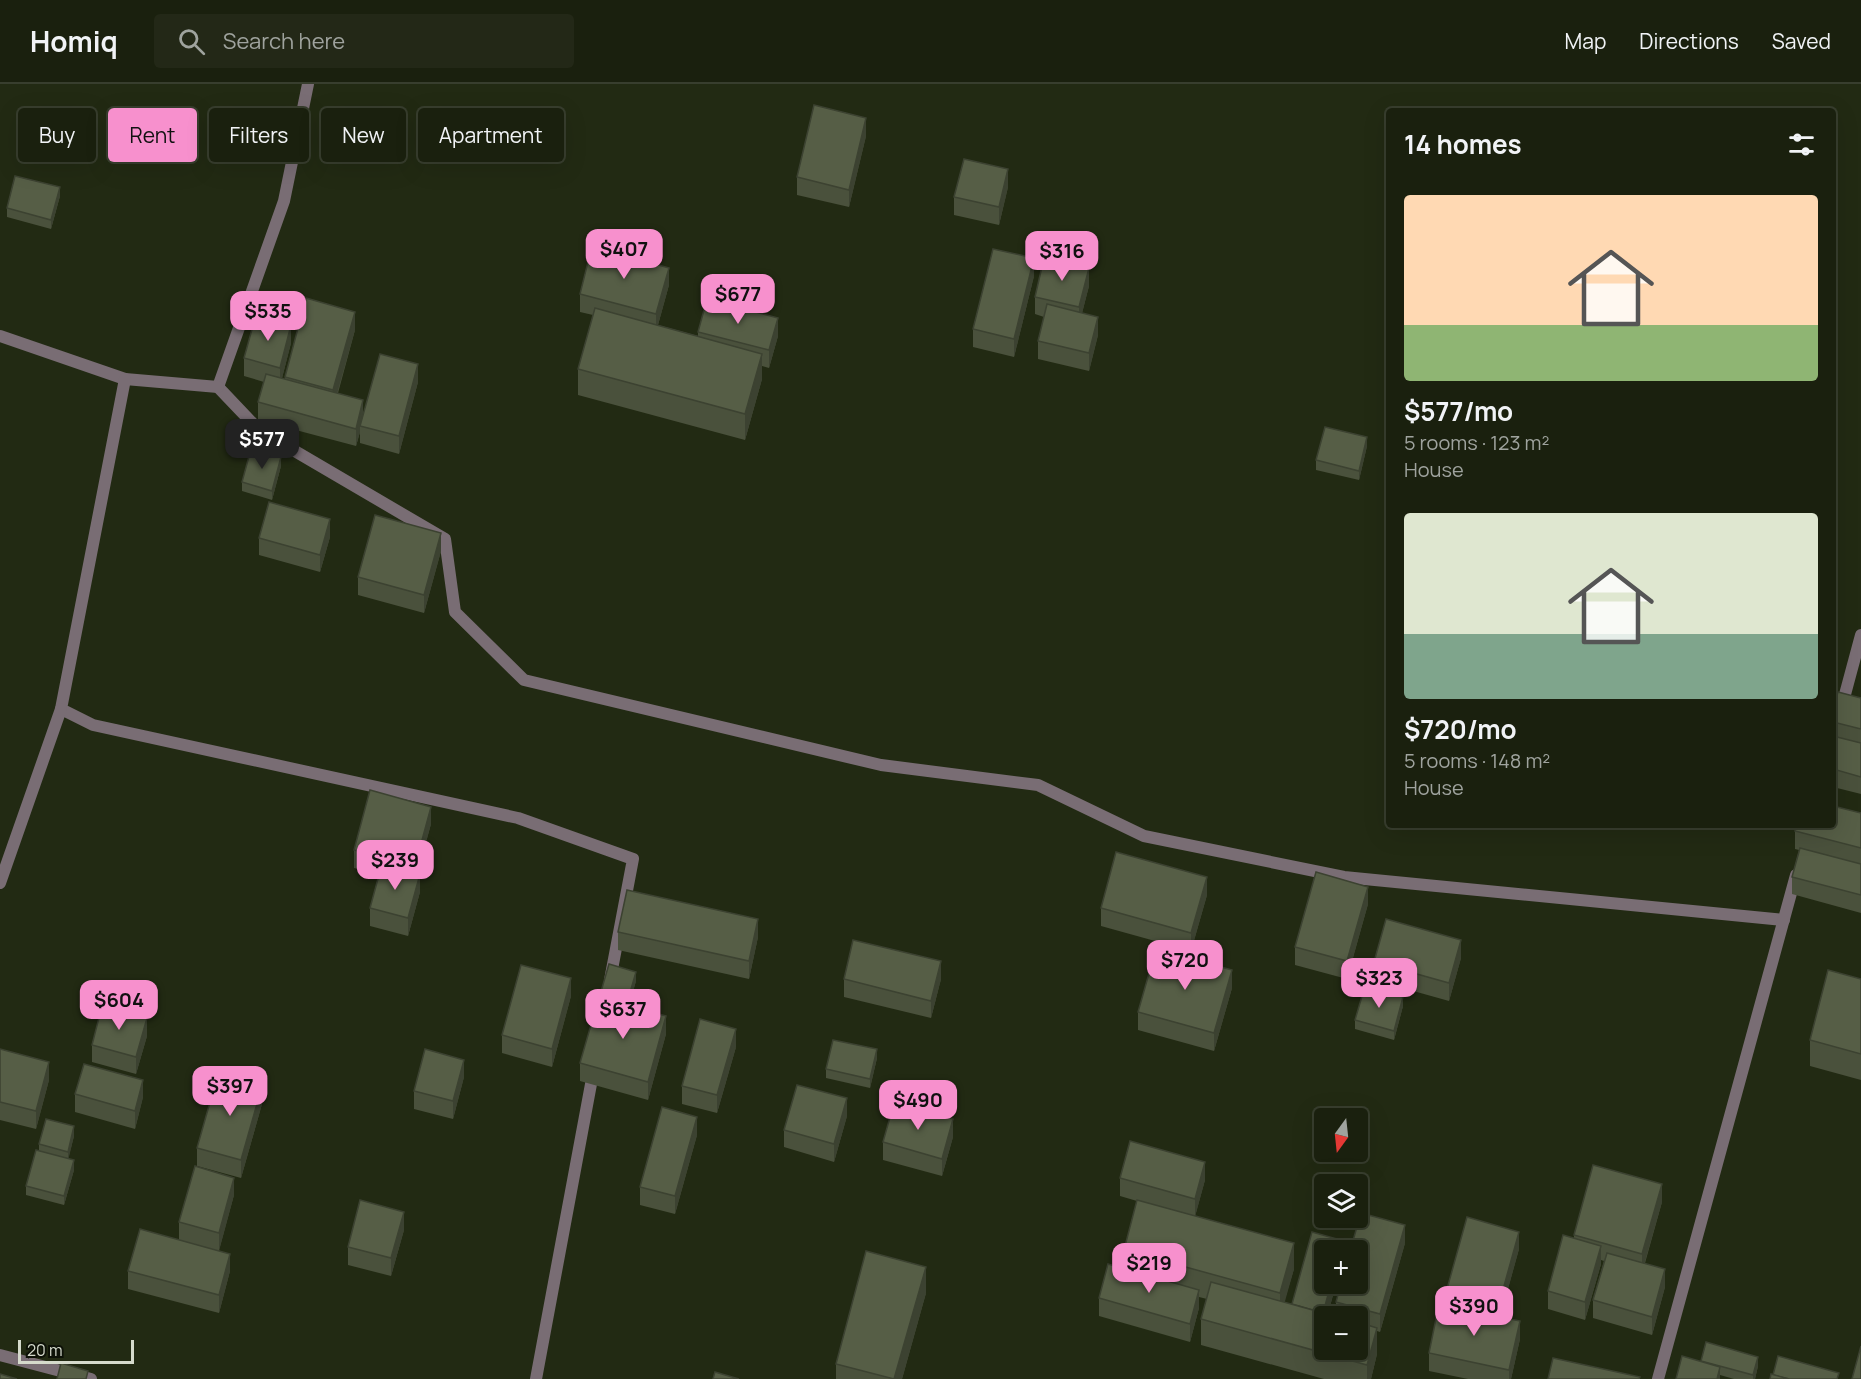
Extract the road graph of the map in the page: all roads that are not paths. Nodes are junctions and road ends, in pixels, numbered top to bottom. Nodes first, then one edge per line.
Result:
1 (308, 84) edge
2 (0, 336) edge
3 (125, 379) junction
4 (218, 387) junction
5 (1861, 635) edge
6 (61, 709) junction
7 (1836, 728) edge
8 (1798, 867) edge
9 (0, 884) edge
10 (1784, 921) junction
11 (607, 996) edge
12 (596, 1053) edge
13 (0, 1355) edge
14 (91, 1379) edge
15 (536, 1379) edge
16 (1658, 1379) edge

1 - 4 street
2 - 3 street
3 - 4 street
3 - 6 street
4 - 10 street
5 - 7 street
6 - 9 street
6 - 11 street
8 - 10 street
10 - 16 street
12 - 15 street
13 - 14 street

